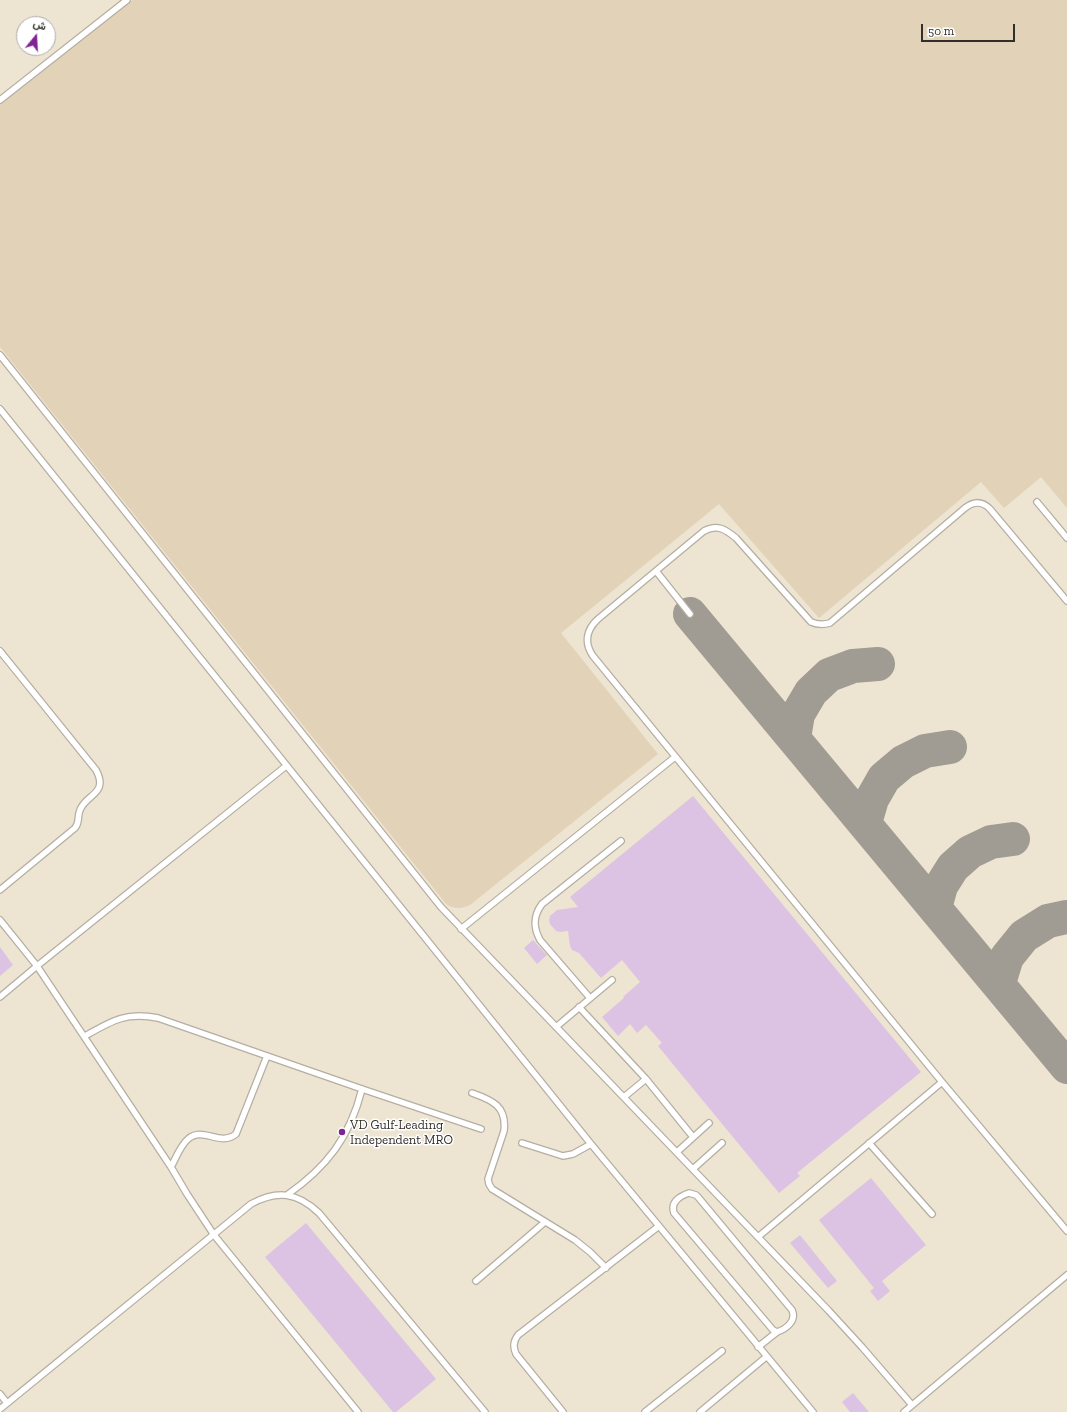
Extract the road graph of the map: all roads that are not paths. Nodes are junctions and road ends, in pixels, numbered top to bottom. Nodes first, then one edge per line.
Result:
1 (127, 0) edge
2 (0, 100) edge
3 (0, 355) edge
4 (0, 409) edge
5 (1037, 502) dead end
6 (1067, 538) edge
7 (656, 571) junction
8 (1067, 601) edge
9 (690, 614) dead end
10 (0, 652) edge
11 (675, 757) junction
12 (286, 766) junction
13 (621, 841) dead end
14 (0, 890) edge
15 (0, 920) edge
16 (461, 929) junction
17 (37, 966) junction
18 (612, 980) dead end
19 (0, 997) edge
20 (590, 998) junction
21 (579, 1008) junction
22 (556, 1027) junction
23 (85, 1036) junction
24 (267, 1056) junction
25 (646, 1079) junction
26 (942, 1082) junction
27 (362, 1089) junction
28 (472, 1093) dead end
29 (624, 1097) junction
30 (709, 1123) dead end
31 (481, 1128) dead end
32 (693, 1137) junction
33 (522, 1142) dead end
34 (722, 1143) dead end
35 (869, 1143) junction
36 (591, 1144) junction
37 (676, 1152) junction
38 (171, 1167) junction
39 (693, 1169) junction
40 (287, 1195) junction
41 (932, 1214) dead end
42 (545, 1222) junction
43 (659, 1226) junction
44 (1067, 1231) edge
45 (214, 1235) junction
46 (758, 1237) junction
47 (606, 1268) junction
48 (1067, 1275) edge
49 (476, 1281) dead end
50 (777, 1332) junction
51 (758, 1347) junction
52 (722, 1351) dead end
53 (766, 1357) junction
54 (0, 1394) edge
55 (7, 1403) junction
56 (912, 1405) junction
57 (0, 1409) edge
58 (704, 1411) edge
59 (358, 1412) edge
60 (485, 1412) edge
61 (563, 1412) edge
62 (646, 1412) edge
63 (813, 1412) edge
64 (904, 1412) edge

1 - 2 lane
3 - 16 lane
4 - 12 lane
5 - 6 lane
7 - 8 lane
7 - 9 lane
7 - 11 lane
10 - 14 lane
11 - 16 lane
11 - 26 lane
12 - 17 lane
12 - 36 lane
13 - 20 lane
15 - 17 lane
16 - 22 lane
17 - 19 lane
17 - 23 lane
18 - 20 lane
20 - 21 lane
21 - 22 lane
21 - 25 lane
22 - 29 lane
23 - 24 lane
23 - 38 lane
24 - 27 lane
24 - 38 lane
25 - 29 lane
25 - 32 lane
26 - 35 lane
26 - 44 lane
27 - 31 lane
27 - 40 lane
28 - 42 lane
29 - 37 lane
30 - 32 lane
32 - 37 lane
33 - 36 lane
34 - 39 lane
35 - 41 lane
35 - 46 lane
36 - 43 lane
37 - 39 lane
38 - 45 lane
39 - 46 lane
40 - 45 lane
40 - 60 lane
42 - 47 lane
42 - 49 lane
43 - 47 lane
43 - 51 lane
45 - 55 lane
45 - 59 lane
46 - 56 lane
47 - 61 lane
48 - 56 lane
50 - 50 lane
50 - 51 lane
51 - 53 lane
52 - 62 lane
53 - 58 lane
53 - 63 lane
54 - 55 lane
55 - 57 lane
56 - 64 lane

